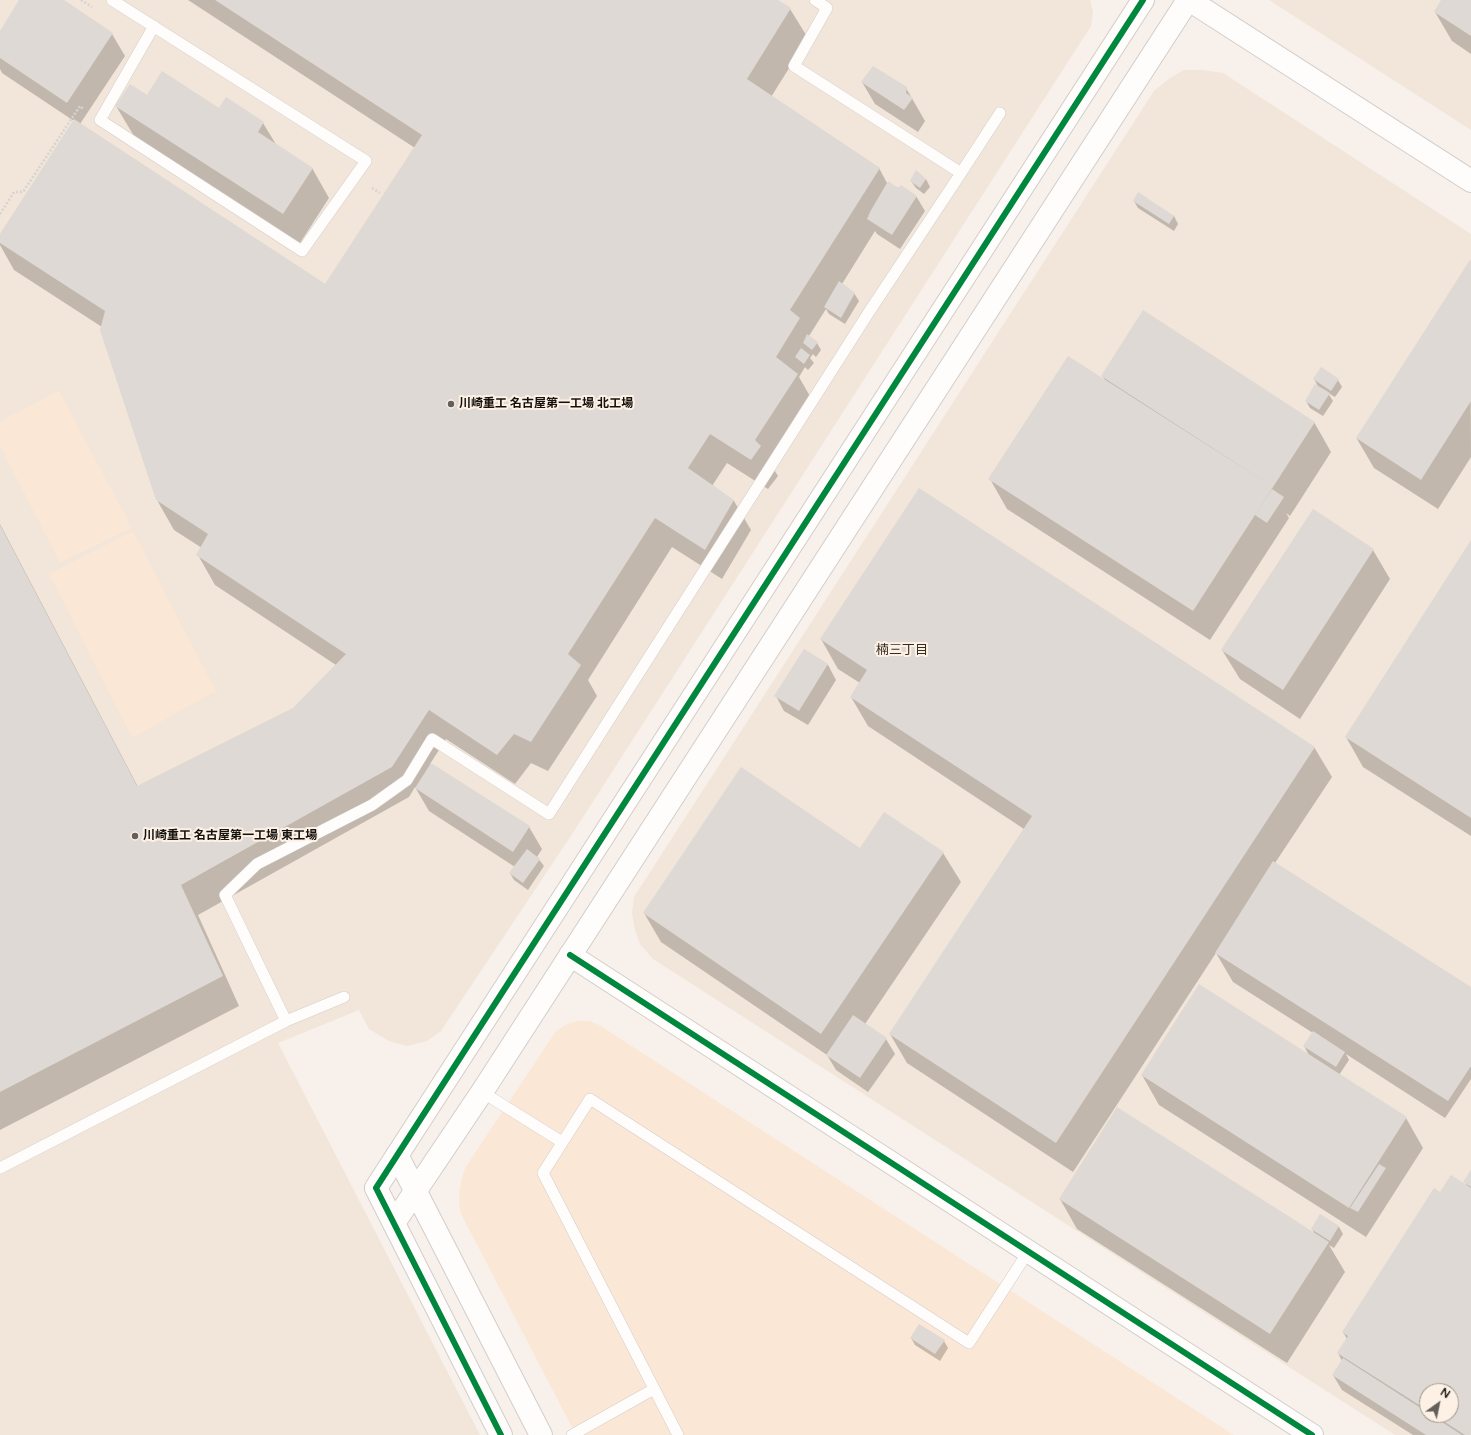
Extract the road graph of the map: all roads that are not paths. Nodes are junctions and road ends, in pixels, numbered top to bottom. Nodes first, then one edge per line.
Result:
1 (112, 0) edge
2 (815, 0) edge
3 (1143, 0) edge
4 (1188, 0) edge
5 (154, 26) junction
6 (1000, 114) dead end
7 (961, 173) junction
8 (1471, 181) edge
9 (570, 955) junction
10 (344, 997) dead end
11 (286, 1021) junction
12 (482, 1092) junction
13 (562, 1142) junction
14 (397, 1155) junction
15 (0, 1168) edge
16 (415, 1191) junction
17 (394, 1224) junction
18 (1028, 1252) junction
19 (654, 1389) junction
20 (501, 1435) edge
21 (541, 1435) edge
22 (572, 1435) edge
23 (678, 1435) edge
24 (1312, 1435) edge

1 - 5 lane
2 - 7 lane
3 - 14 street
4 - 8 street
4 - 9 street
5 - 5 lane
6 - 7 lane
7 - 11 lane
9 - 12 street
9 - 18 street
10 - 11 lane
11 - 15 lane
12 - 13 lane
12 - 16 street
13 - 18 lane
13 - 19 lane
14 - 16 street
14 - 17 street
16 - 17 street
16 - 21 street
17 - 20 street
18 - 24 street
19 - 22 lane
19 - 23 lane

